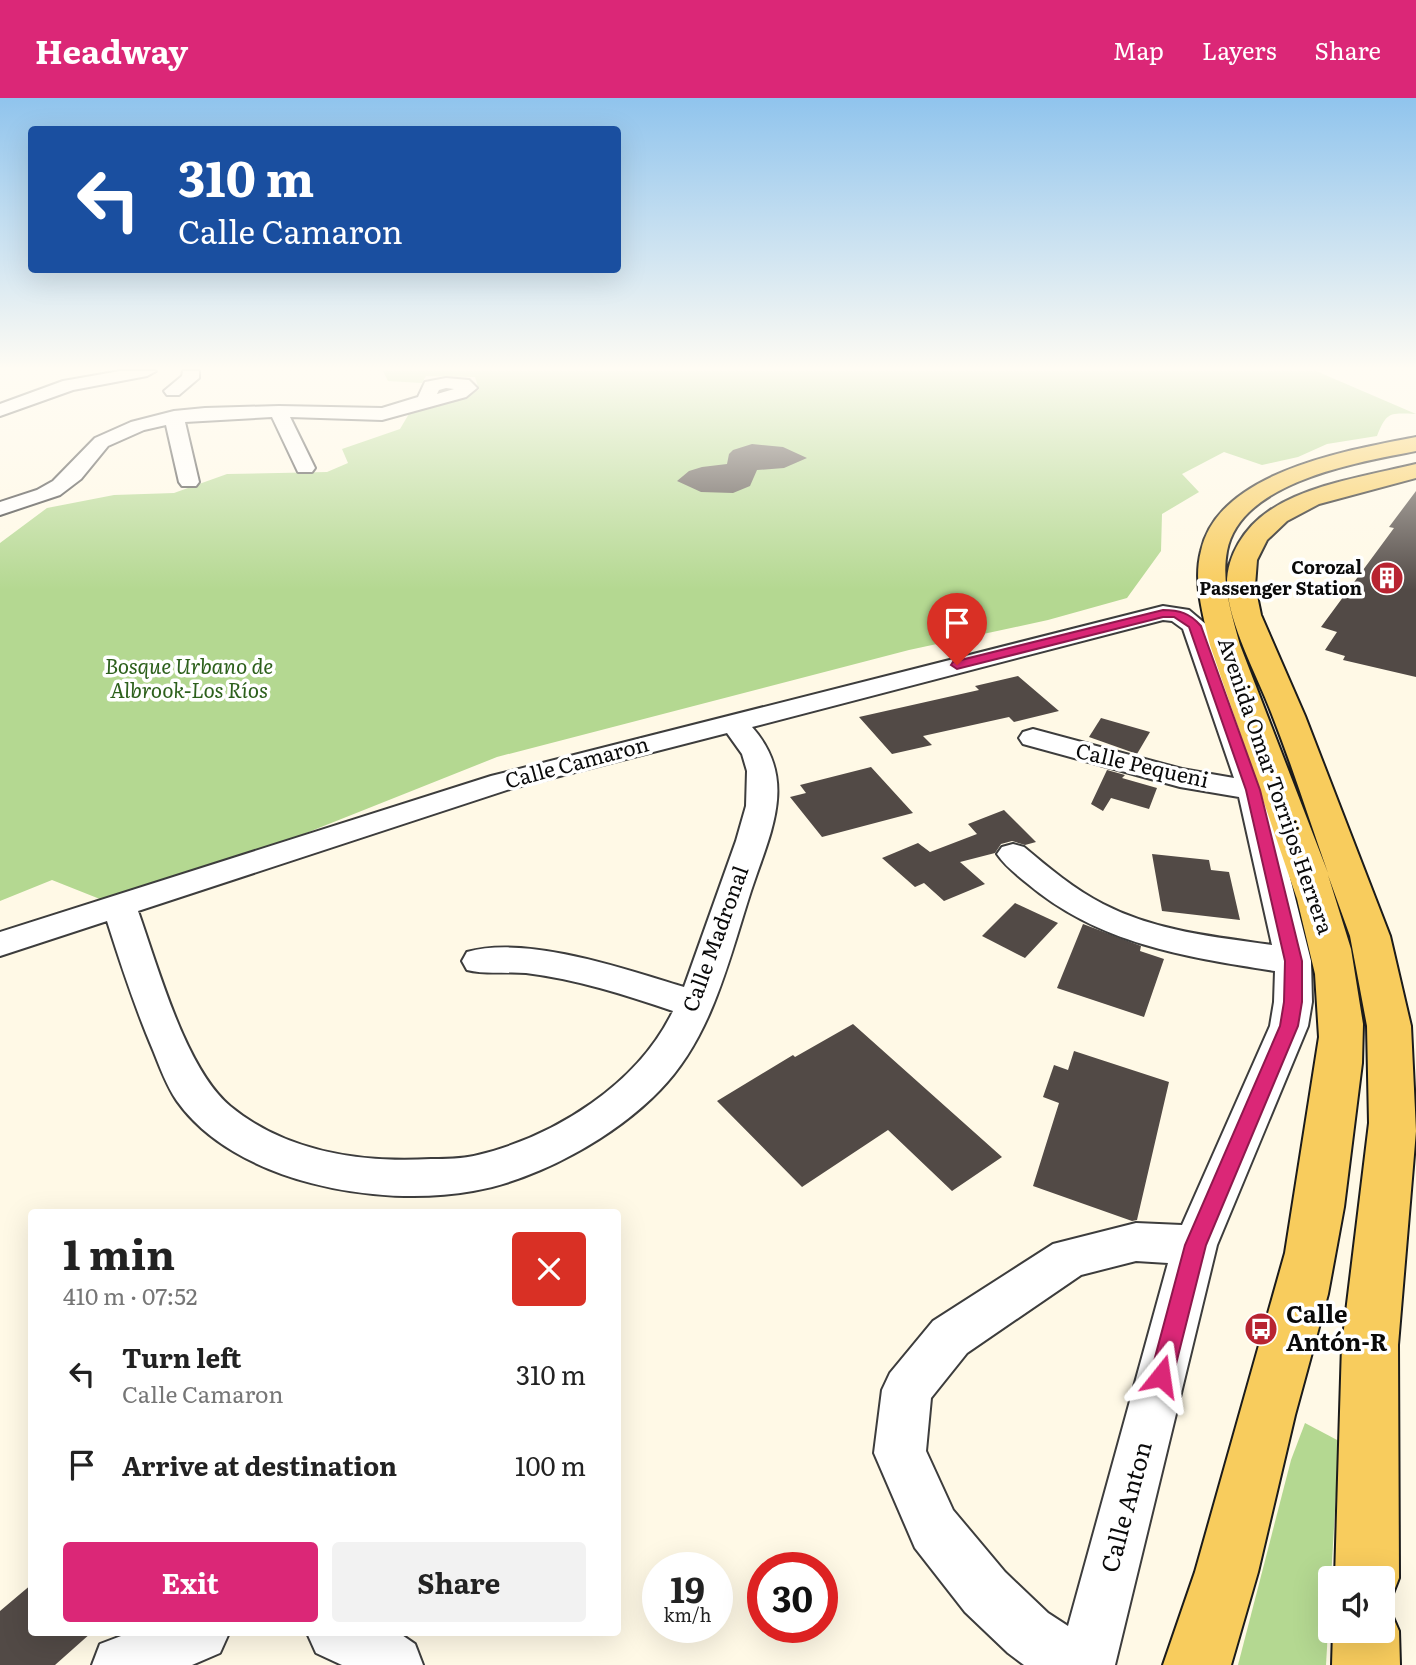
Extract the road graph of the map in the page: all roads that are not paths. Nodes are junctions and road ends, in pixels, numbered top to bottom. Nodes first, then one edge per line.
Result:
1 (101, 444) edge
2 (180, 444) edge
3 (294, 444) edge
4 (1416, 444) edge
5 (305, 468) dead end
6 (1416, 471) edge
7 (189, 482) dead end
8 (0, 509) edge
9 (1163, 613) joint
10 (734, 724) junction
11 (1033, 738) dead end
12 (1253, 790) junction
13 (1013, 854) dead end
14 (120, 907) junction
15 (0, 944) edge
16 (480, 961) dead end
17 (1293, 961) junction
18 (695, 1004) junction
19 (1195, 1245) junction
20 (1367, 1566) edge
21 (193, 1636) edge
22 (343, 1636) edge
23 (1366, 1643) edge
24 (1195, 1658) edge
25 (121, 1665) edge
26 (394, 1665) edge
27 (1073, 1665) edge
28 (1086, 1665) edge
29 (1366, 1665) edge

1 - 8 street
2 - 7 street
3 - 5 street
4 - 24 main road, Avenida Omar Torrijos Herrera
6 - 20 main road, Avenida Omar Torrijos Herrera
9 - 10 street, Calle Camaron
9 - 12 street, Calle Anton
10 - 14 street, Calle Camaron
10 - 18 street, Calle Madronal
11 - 12 street, Calle Pequeni
12 - 17 street, Calle Anton
13 - 17 street
14 - 15 street, Calle Camaron
14 - 18 street, Calle Madronal
16 - 18 street
17 - 19 street, Calle Anton
19 - 27 street
19 - 28 street, Calle Anton
21 - 25 street
22 - 26 street
23 - 29 main road

